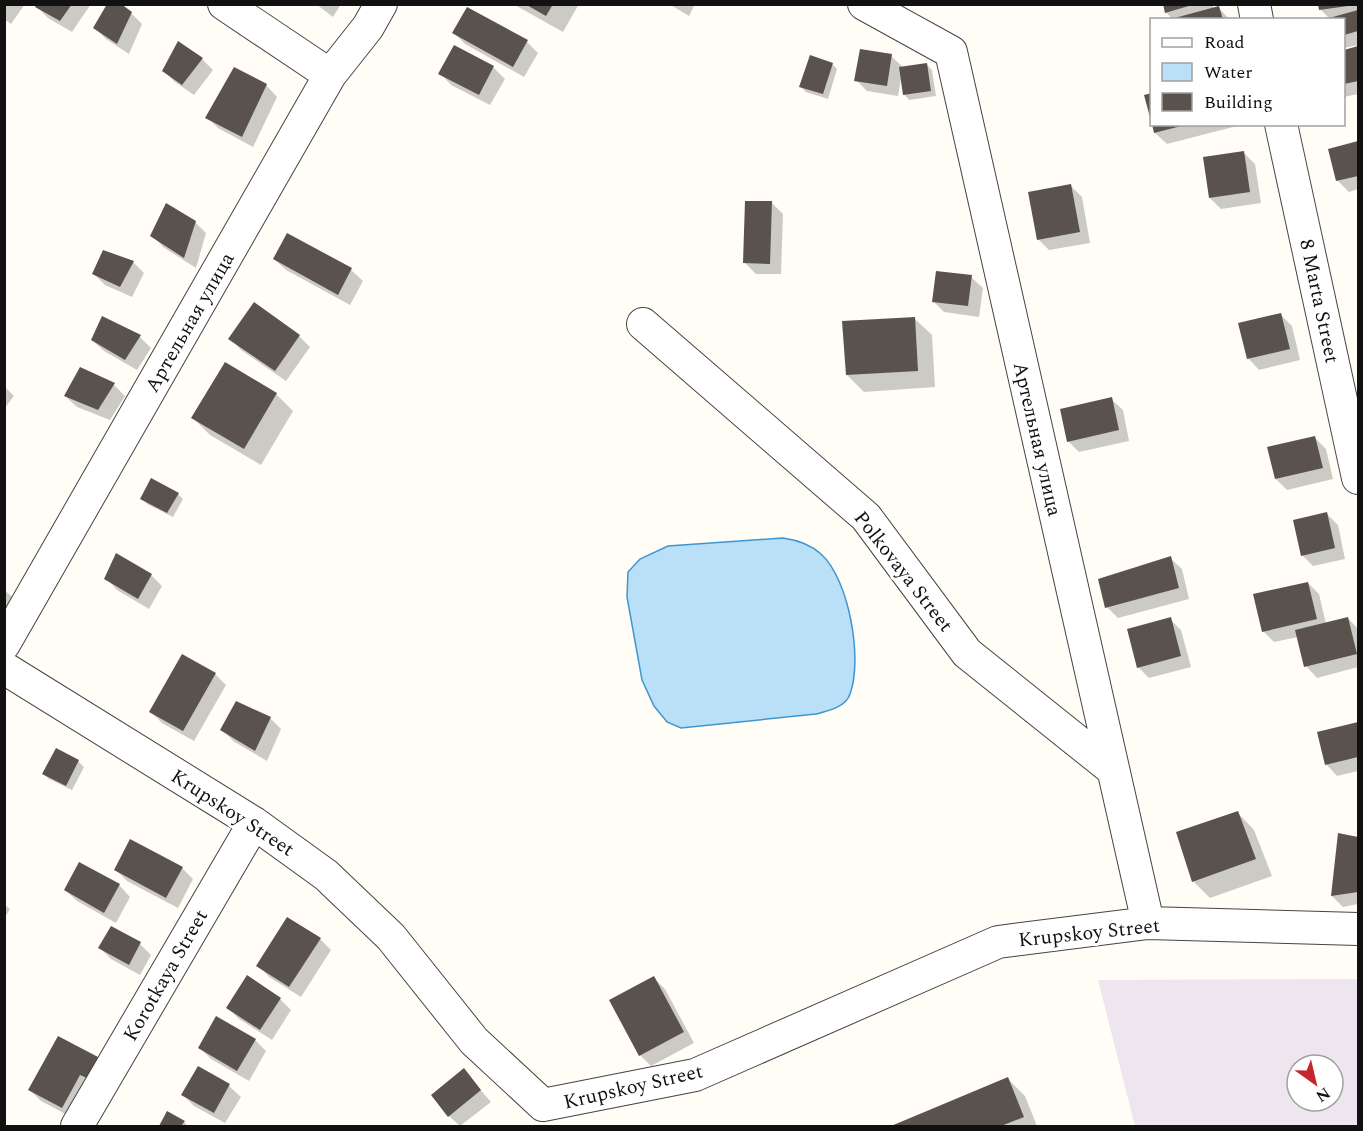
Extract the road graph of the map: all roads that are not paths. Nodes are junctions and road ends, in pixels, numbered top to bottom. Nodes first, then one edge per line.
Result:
1 (224, 4) edge
2 (381, 4) edge
3 (864, 4) edge
4 (330, 75) junction
5 (1281, 126) edge
6 (643, 324) dead end
7 (1359, 478) edge
8 (4, 644) edge
9 (4, 668) edge
10 (1112, 769) junction
11 (254, 823) junction
12 (1148, 922) junction
13 (1359, 929) edge
14 (77, 1126) edge

1 - 4 street
2 - 4 street, Артельная улица
3 - 10 street, Артельная улица
4 - 8 street, Артельная улица
5 - 7 street, 8 Marta Street
6 - 10 street, Polkovaya Street
9 - 11 street, Krupskoy Street
10 - 12 street, Артельная улица
11 - 12 street, Krupskoy Street
11 - 14 street, Korotkaya Street
12 - 13 street, Krupskoy Street

